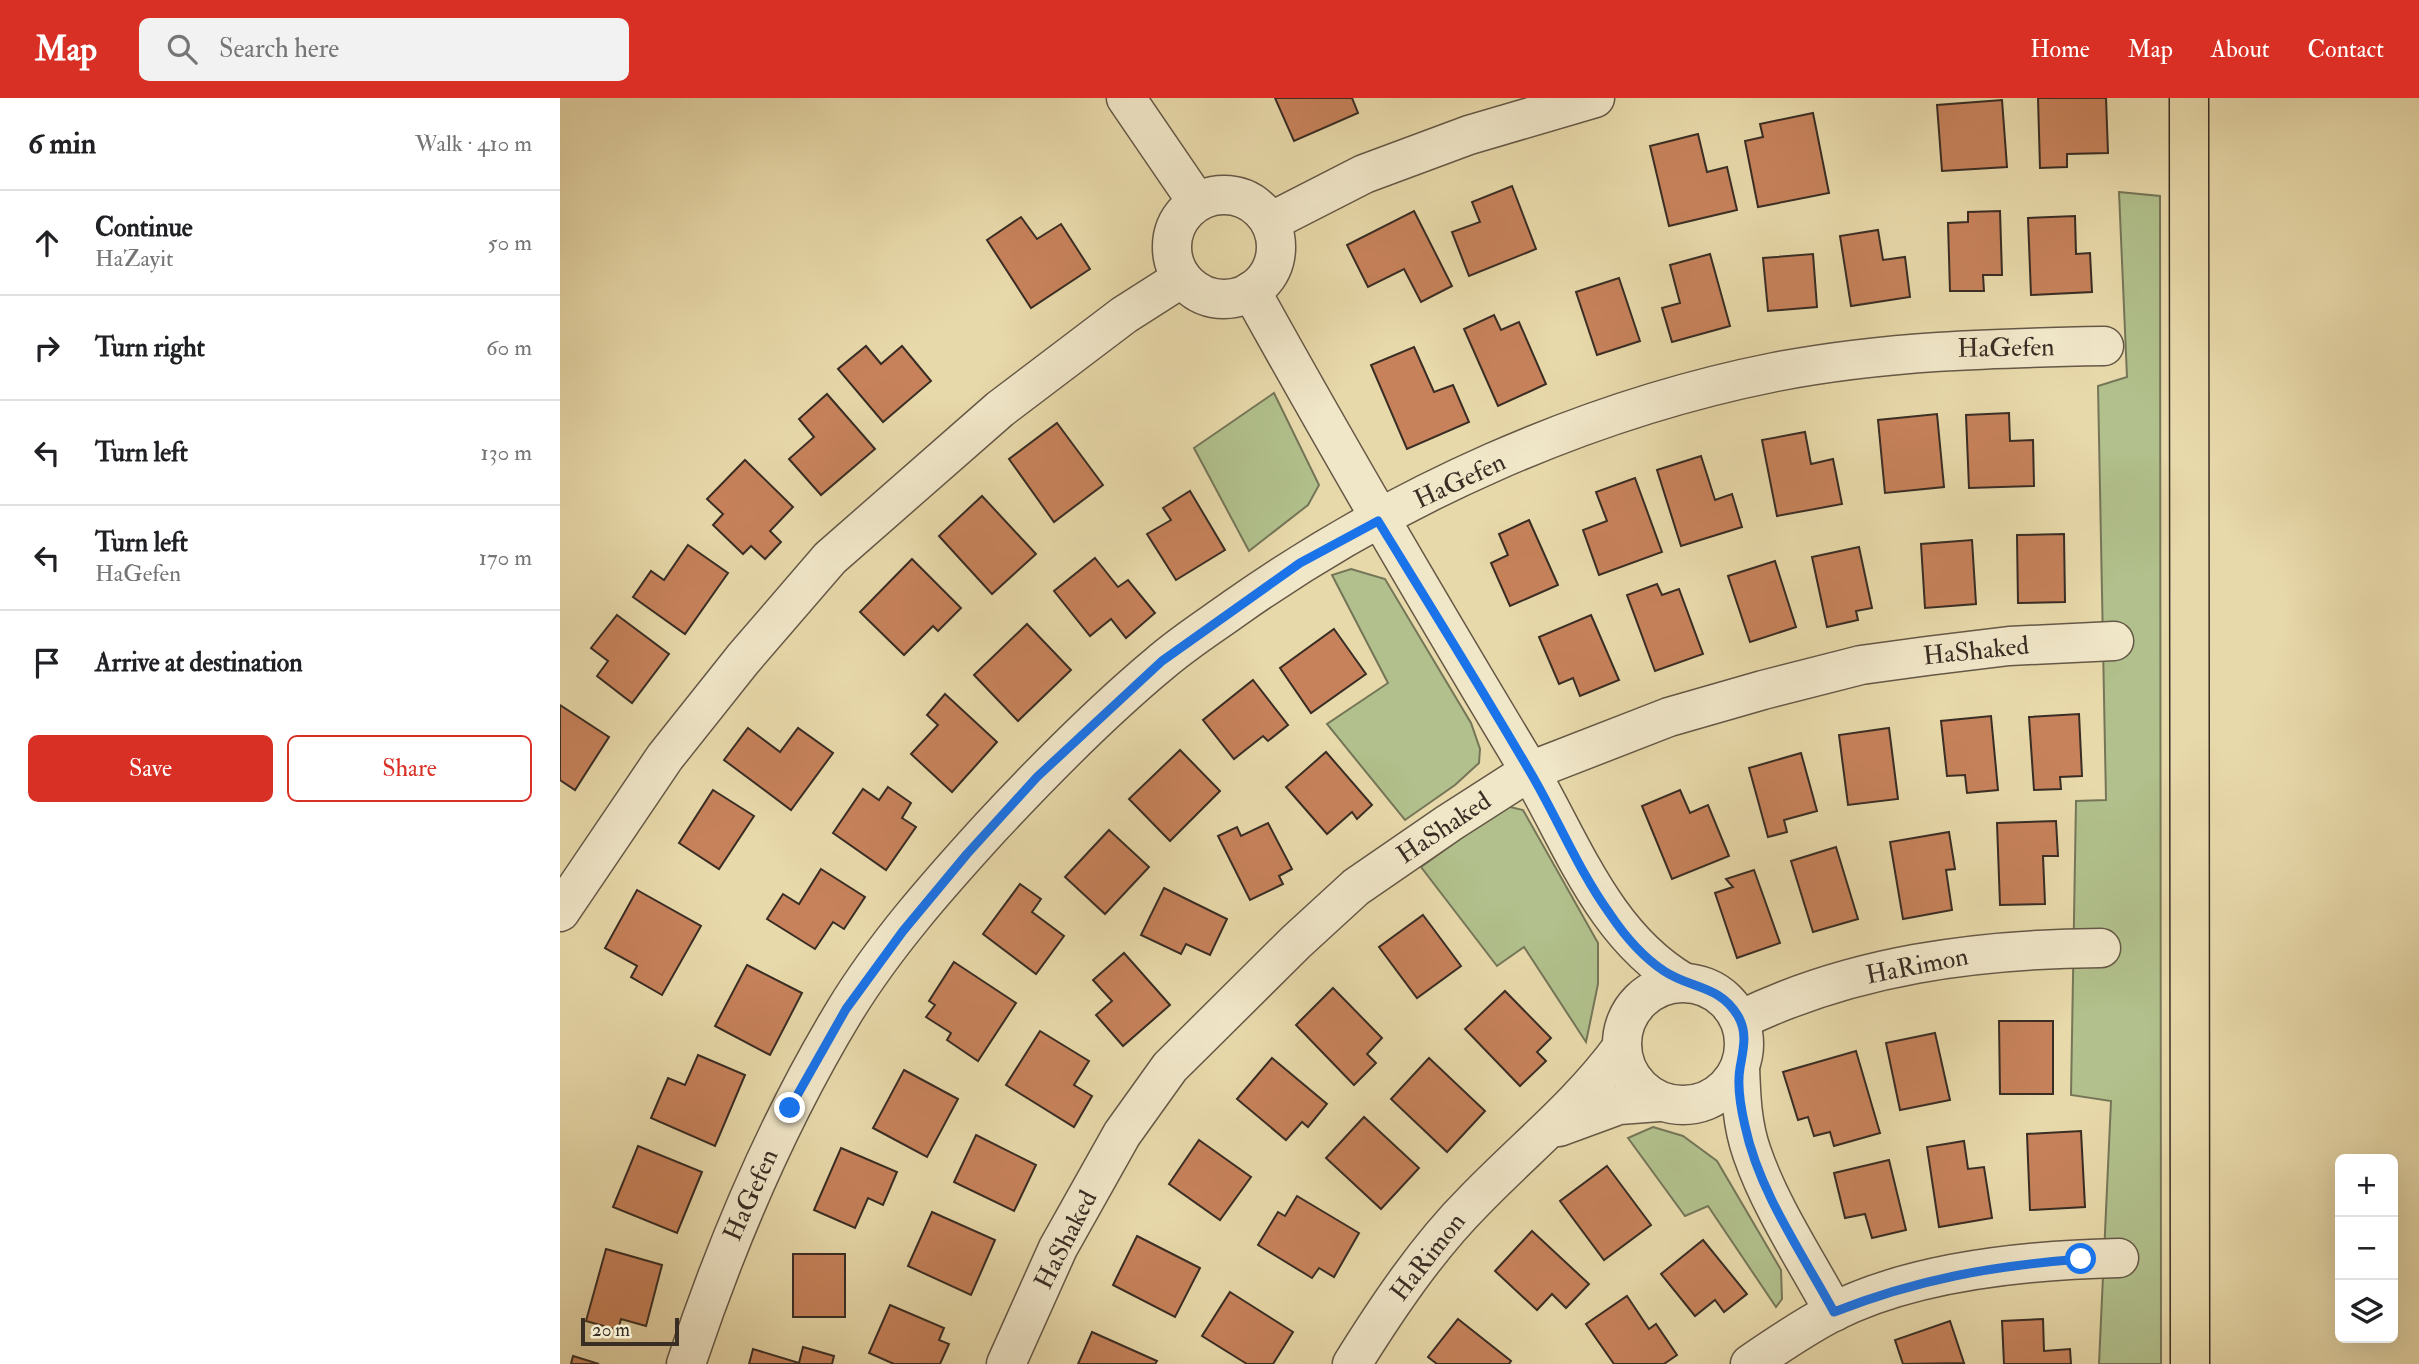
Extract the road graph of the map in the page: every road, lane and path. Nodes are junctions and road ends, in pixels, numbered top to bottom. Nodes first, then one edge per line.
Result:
1 (1126, 98) edge
2 (1595, 98) edge
3 (2189, 98) edge
4 (1197, 202) junction
5 (1270, 222) junction
6 (1182, 278) junction
7 (1251, 292) junction
8 (2104, 346) dead end
9 (1378, 521) junction
10 (2114, 641) dead end
11 (1530, 772) junction
12 (560, 912) edge
13 (1609, 913) junction
14 (2101, 948) dead end
15 (1683, 982) junction
16 (1740, 1020) junction
17 (1626, 1031) junction
18 (1740, 1067) junction
19 (1669, 1104) junction
20 (1548, 1132) junction
21 (1764, 1183) junction
22 (2119, 1258) dead end
23 (1834, 1312) junction
24 (686, 1364) edge
25 (1006, 1364) edge
26 (1352, 1364) edge
27 (1750, 1364) edge
28 (2190, 1364) edge

1 - 4 street
2 - 5 street
3 - 28 main road
4 - 5 street
4 - 6 street
5 - 7 street
6 - 7 street
6 - 12 street
7 - 9 street
8 - 9 street, HaGefen
9 - 11 street
9 - 24 street, HaGefen
10 - 11 street, HaShaked
11 - 13 street
11 - 25 street, HaShaked
13 - 15 street
13 - 17 street
14 - 16 street, HaRimon
15 - 16 street
15 - 17 street
16 - 18 street
17 - 19 street
17 - 20 street, HaRimon
18 - 19 street
18 - 21 street
19 - 20 street, HaRimon
19 - 21 street
20 - 26 street, HaRimon
21 - 23 street
22 - 23 street
23 - 27 street

